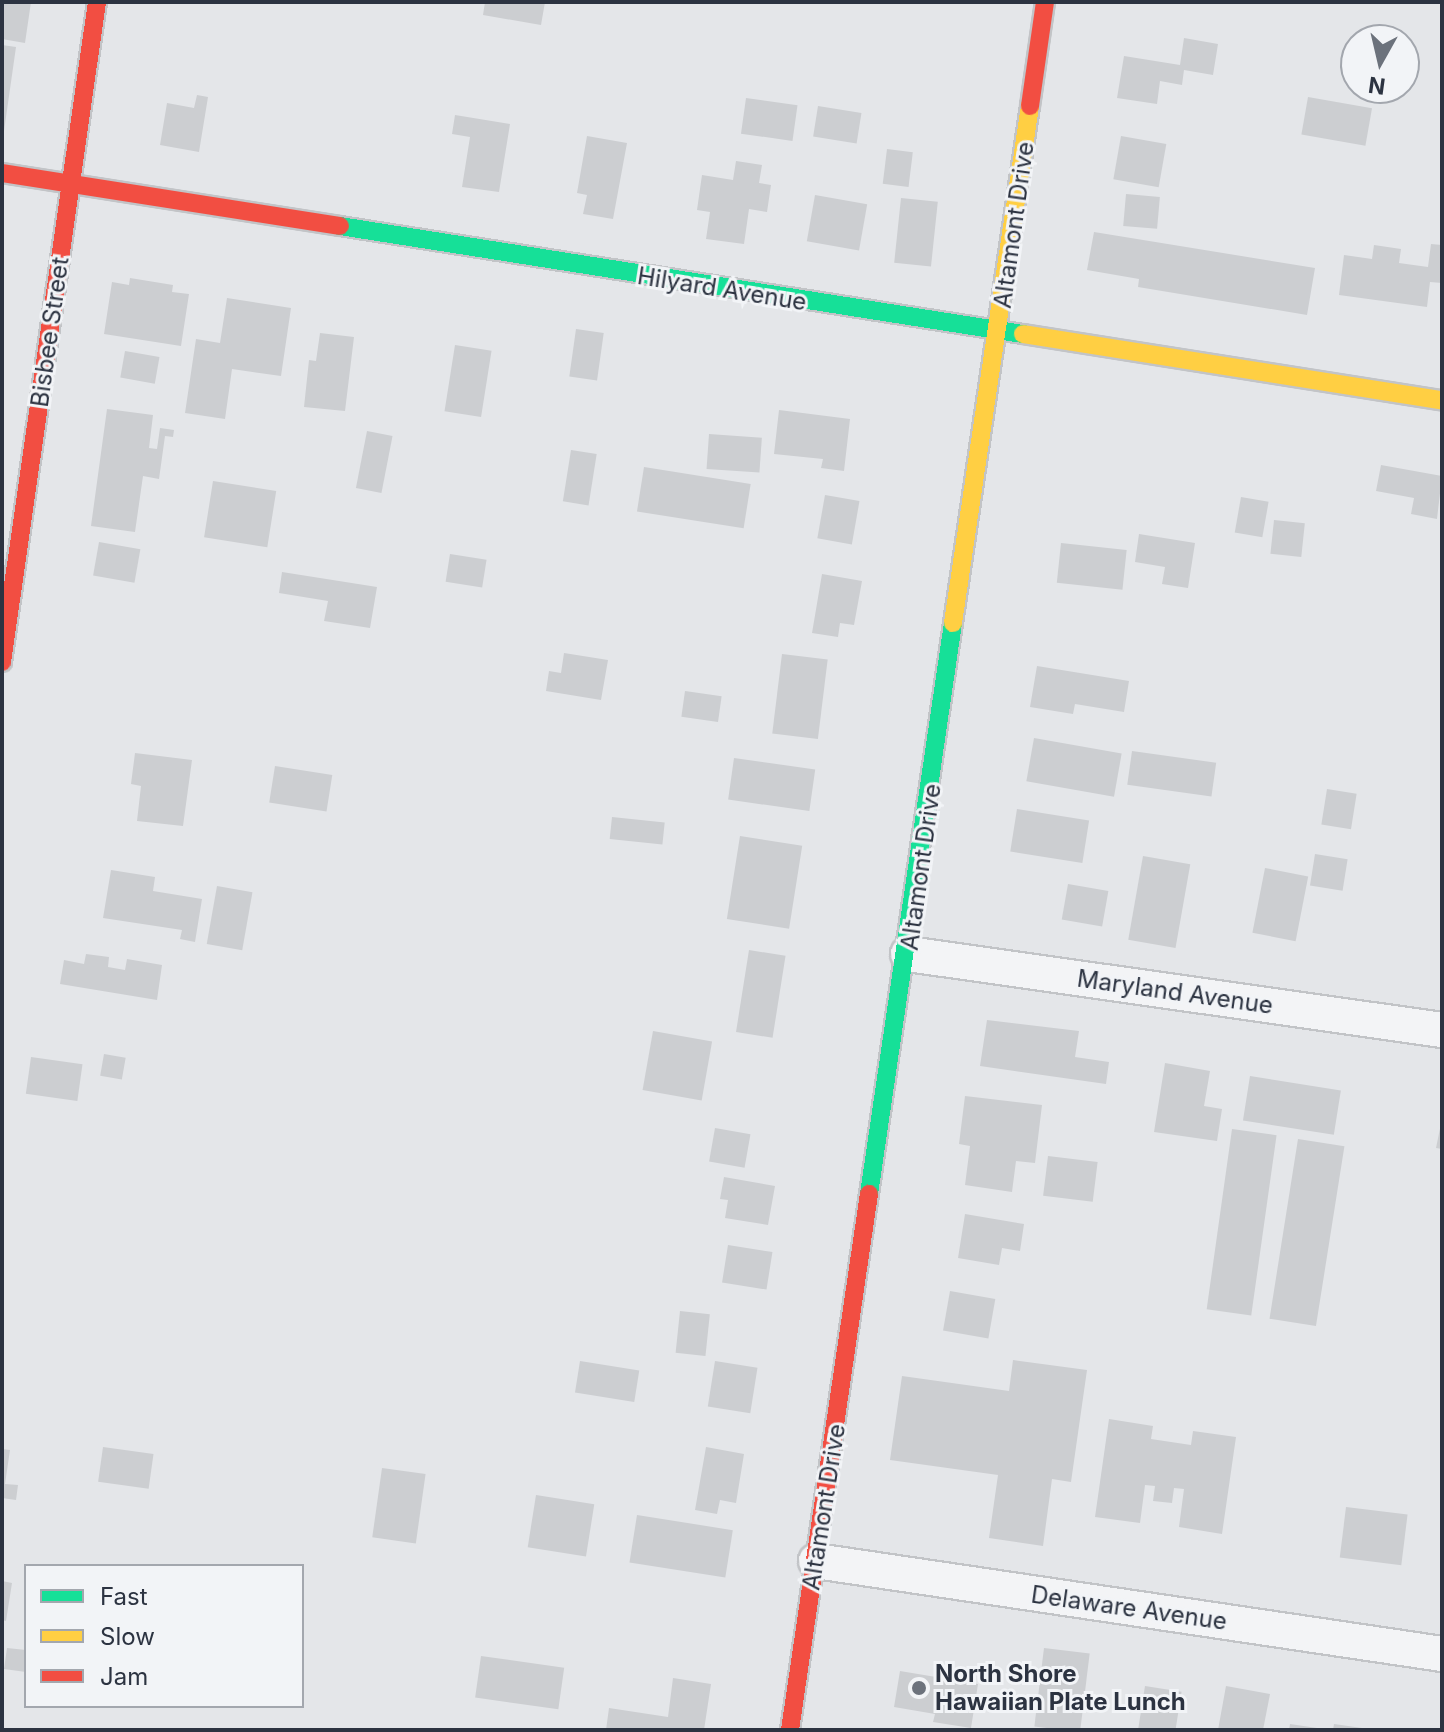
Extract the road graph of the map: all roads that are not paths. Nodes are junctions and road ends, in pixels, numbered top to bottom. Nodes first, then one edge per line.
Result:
1 (97, 2) edge
2 (1045, 2) edge
3 (2, 173) edge
4 (72, 184) junction
5 (999, 333) junction
6 (1442, 400) edge
7 (2, 662) edge
8 (908, 954) junction
9 (1442, 1030) edge
10 (816, 1561) junction
11 (1442, 1654) edge
12 (790, 1730) edge

1 - 4 main road, Bisbee Street
2 - 5 main road, Altamont Drive
3 - 4 main road, Hilyard Avenue
4 - 5 main road, Hilyard Avenue
4 - 7 main road, Bisbee Street
5 - 6 main road, Hilyard Avenue
5 - 8 main road, Altamont Drive
8 - 9 street, Maryland Avenue
8 - 10 main road, Altamont Drive
10 - 11 street, Delaware Avenue
10 - 12 main road, Altamont Drive

